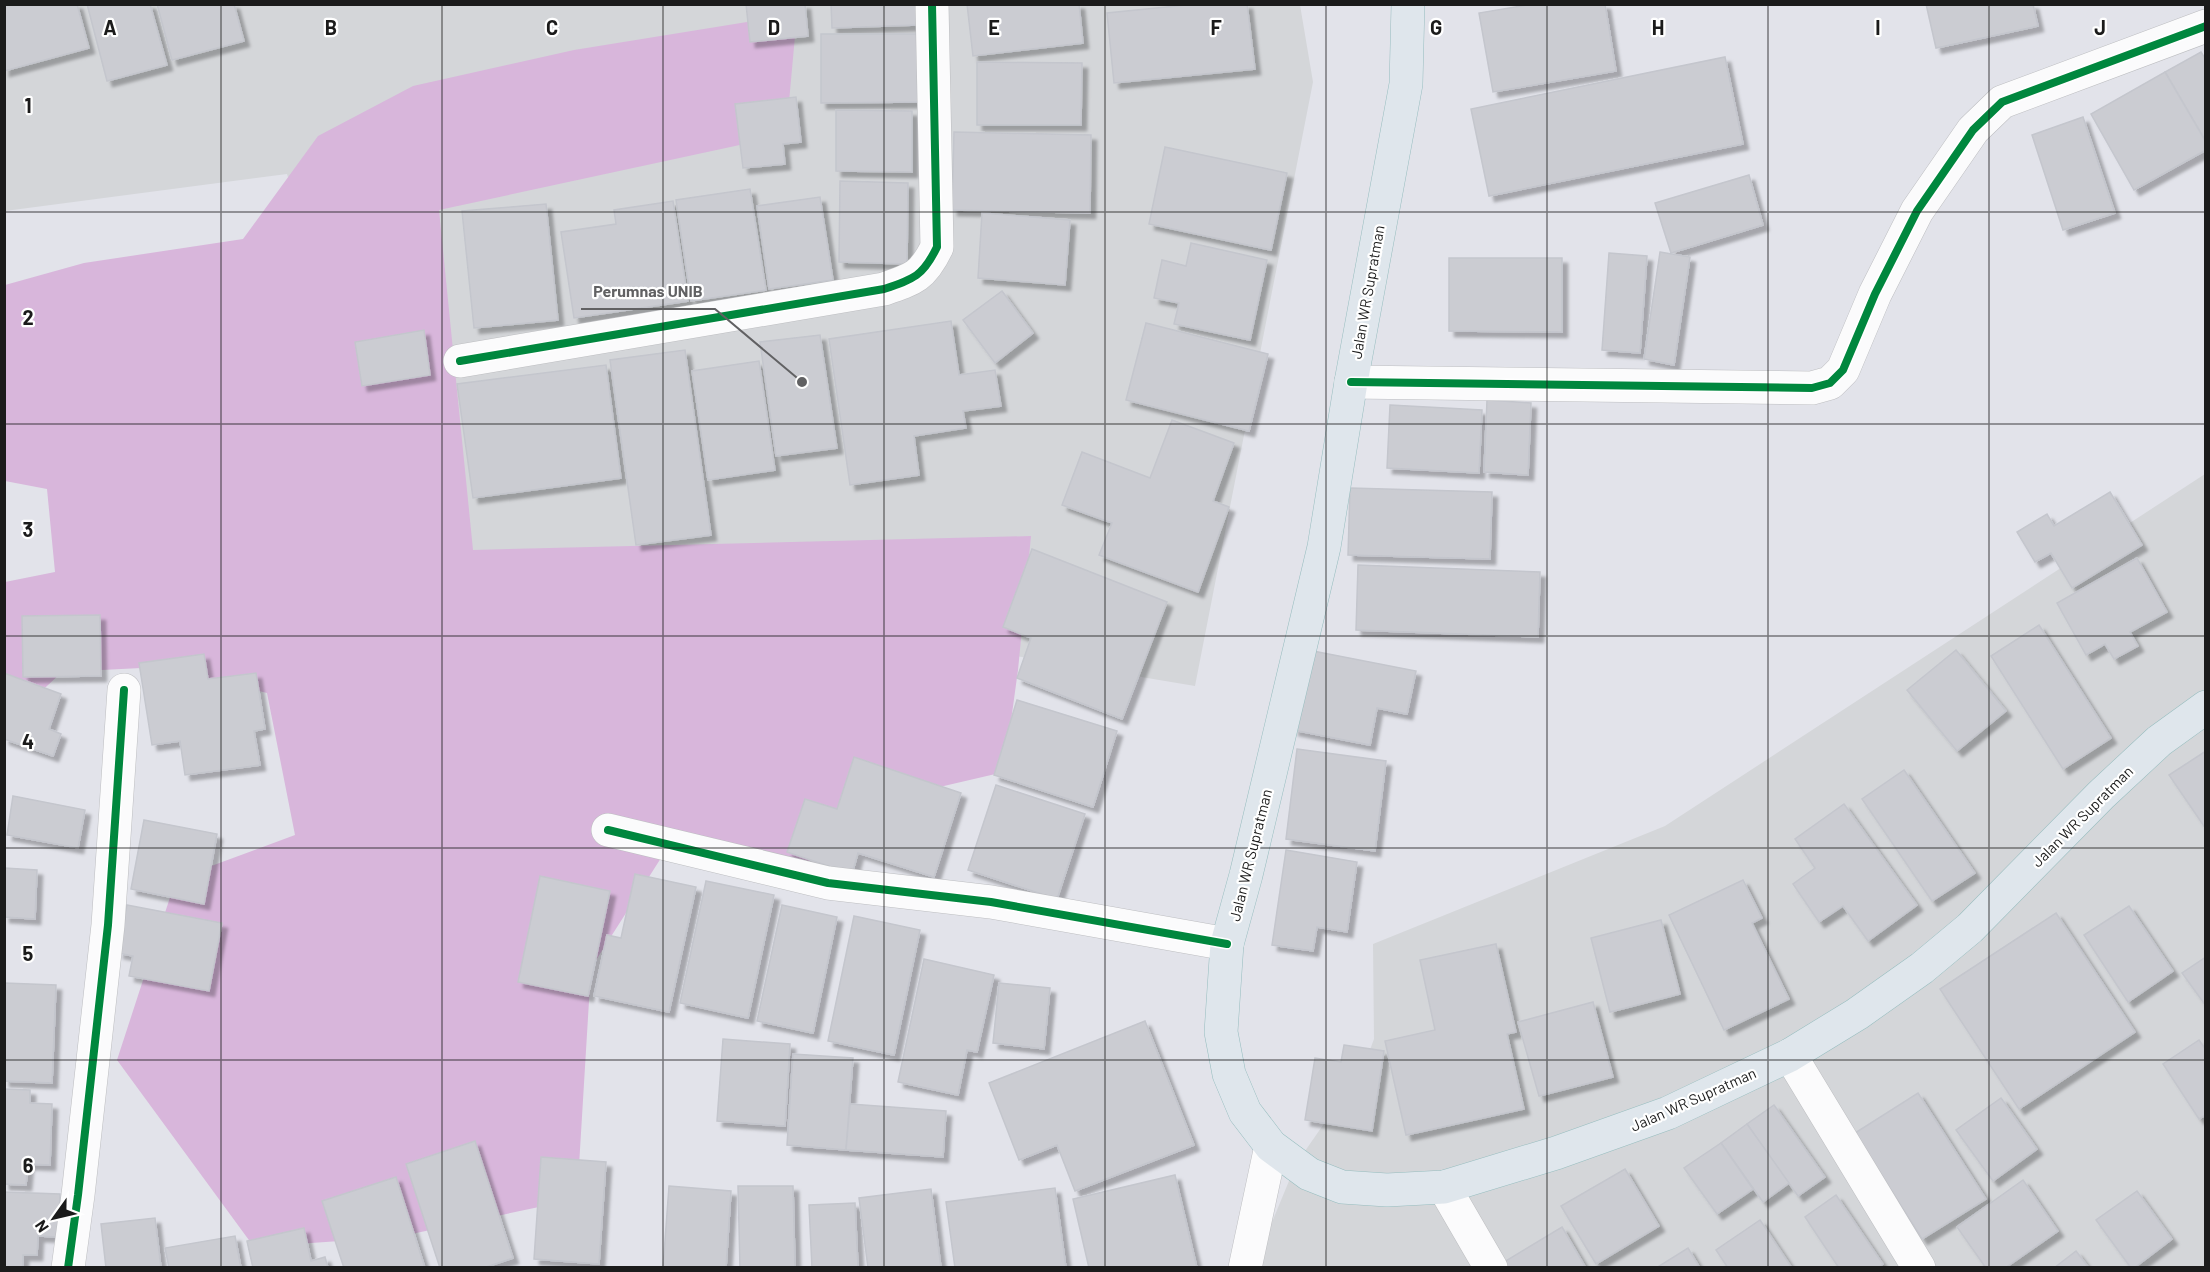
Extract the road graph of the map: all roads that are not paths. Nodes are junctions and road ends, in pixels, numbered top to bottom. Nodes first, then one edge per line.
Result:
1 (932, 4) edge
2 (1407, 4) edge
3 (2205, 26) edge
4 (460, 361) dead end
5 (1351, 382) junction
6 (124, 690) dead end
7 (2205, 707) edge
8 (608, 830) dead end
9 (1227, 944) junction
10 (1791, 1055) junction
11 (1271, 1146) junction
12 (1443, 1187) junction
13 (68, 1268) edge
14 (1245, 1268) edge
15 (1491, 1268) edge
16 (1919, 1268) edge

1 - 4 street
2 - 5 highway, Jalan WR Supratman
3 - 5 street
5 - 9 highway, Jalan WR Supratman
6 - 13 street
7 - 10 highway, Jalan WR Supratman
8 - 9 street
9 - 11 highway, Jalan WR Supratman
10 - 12 highway, Jalan WR Supratman
10 - 16 street
11 - 12 highway, Jalan WR Supratman
11 - 14 street
12 - 15 street

